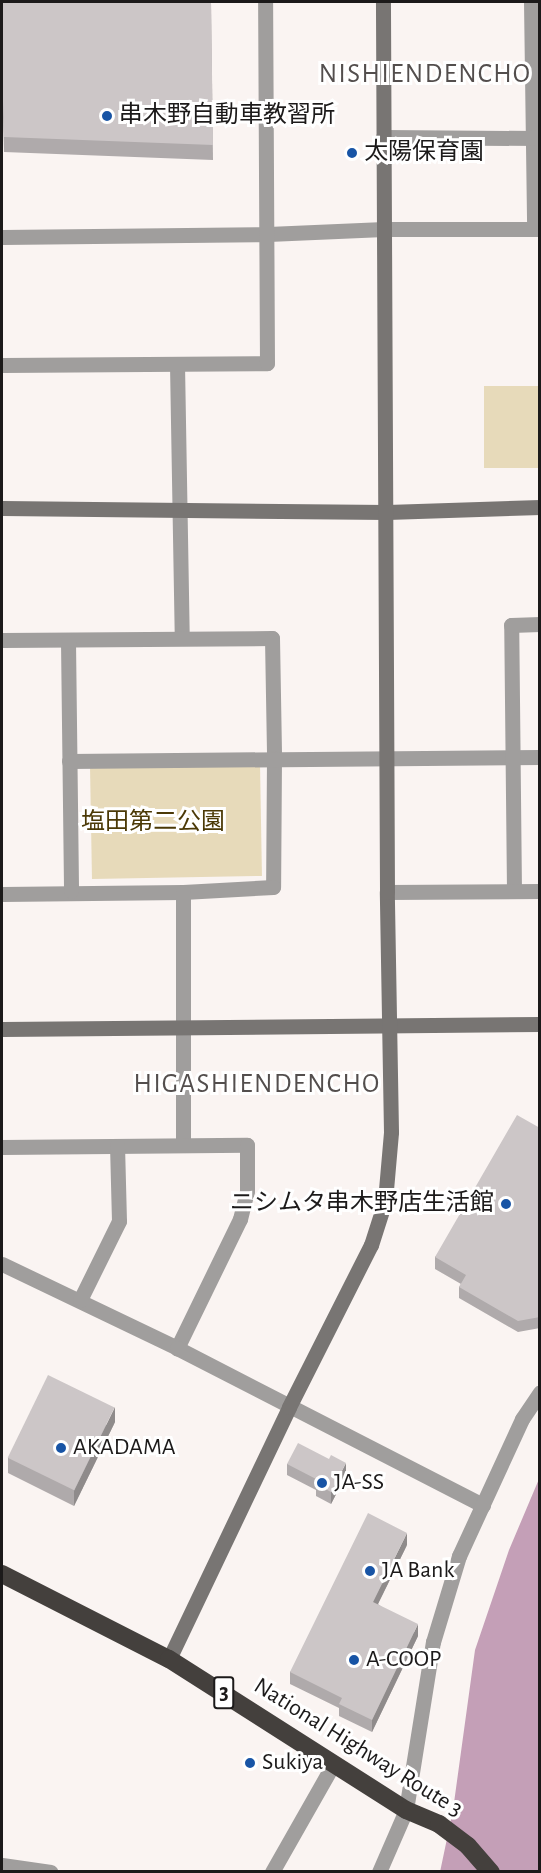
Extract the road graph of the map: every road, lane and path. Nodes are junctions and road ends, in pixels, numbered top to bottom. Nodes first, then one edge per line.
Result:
1 (265, 2) edge
2 (383, 2) edge
3 (531, 2) edge
4 (383, 137) junction
5 (535, 138) edge
6 (384, 229) junction
7 (537, 229) edge
8 (268, 234) junction
9 (2, 237) edge
10 (177, 364) junction
11 (2, 365) edge
12 (540, 507) edge
13 (2, 508) edge
14 (179, 511) junction
15 (387, 512) junction
16 (540, 624) edge
17 (182, 638) junction
18 (2, 640) edge
19 (68, 641) junction
20 (386, 757) junction
21 (511, 757) junction
22 (540, 757) edge
23 (274, 758) junction
24 (69, 761) junction
25 (70, 891) junction
26 (514, 891) junction
27 (540, 891) edge
28 (183, 892) junction
29 (387, 892) junction
30 (2, 894) edge
31 (390, 1023) junction
32 (540, 1024) edge
33 (183, 1027) junction
34 (2, 1029) edge
35 (183, 1145) junction
36 (117, 1146) junction
37 (2, 1147) edge
38 (2, 1264) edge
39 (80, 1300) junction
40 (177, 1348) junction
41 (540, 1392) edge
42 (290, 1407) junction
43 (483, 1505) junction
44 (2, 1574) edge
45 (169, 1659) junction
46 (334, 1763) junction
47 (406, 1810) junction
48 (2, 1865) edge
49 (51, 1872) edge
50 (272, 1872) edge
51 (380, 1872) edge
52 (491, 1872) edge

1 - 8 street
2 - 4 street
3 - 5 street
4 - 5 street
4 - 6 street
5 - 7 street
6 - 7 street
6 - 8 street
6 - 15 street
8 - 9 street
8 - 10 street
10 - 11 street
10 - 14 street
12 - 15 street
13 - 14 street
14 - 15 street
14 - 17 street
15 - 20 street
16 - 21 street
17 - 19 street
17 - 23 street
18 - 19 street
19 - 24 street
20 - 21 street
20 - 23 street
20 - 29 street
21 - 22 street
21 - 26 street
23 - 24 street
23 - 28 street
24 - 25 street
25 - 28 street
25 - 30 street
26 - 27 street
26 - 29 street
28 - 33 street
29 - 31 street
31 - 32 street
31 - 33 street
31 - 42 street
33 - 34 street
33 - 35 street
35 - 36 street
35 - 40 street
36 - 37 street
36 - 39 street
38 - 39 street
39 - 40 street
40 - 42 street
41 - 43 street
42 - 43 street
42 - 45 street
43 - 47 street
44 - 45 highway, National Highway Route 3 / 3
45 - 46 highway, National Highway Route 3 / 3
46 - 47 highway, National Highway Route 3 / 3
46 - 50 street
47 - 51 street
47 - 52 highway, National Highway Route 3 / 3
48 - 49 street

